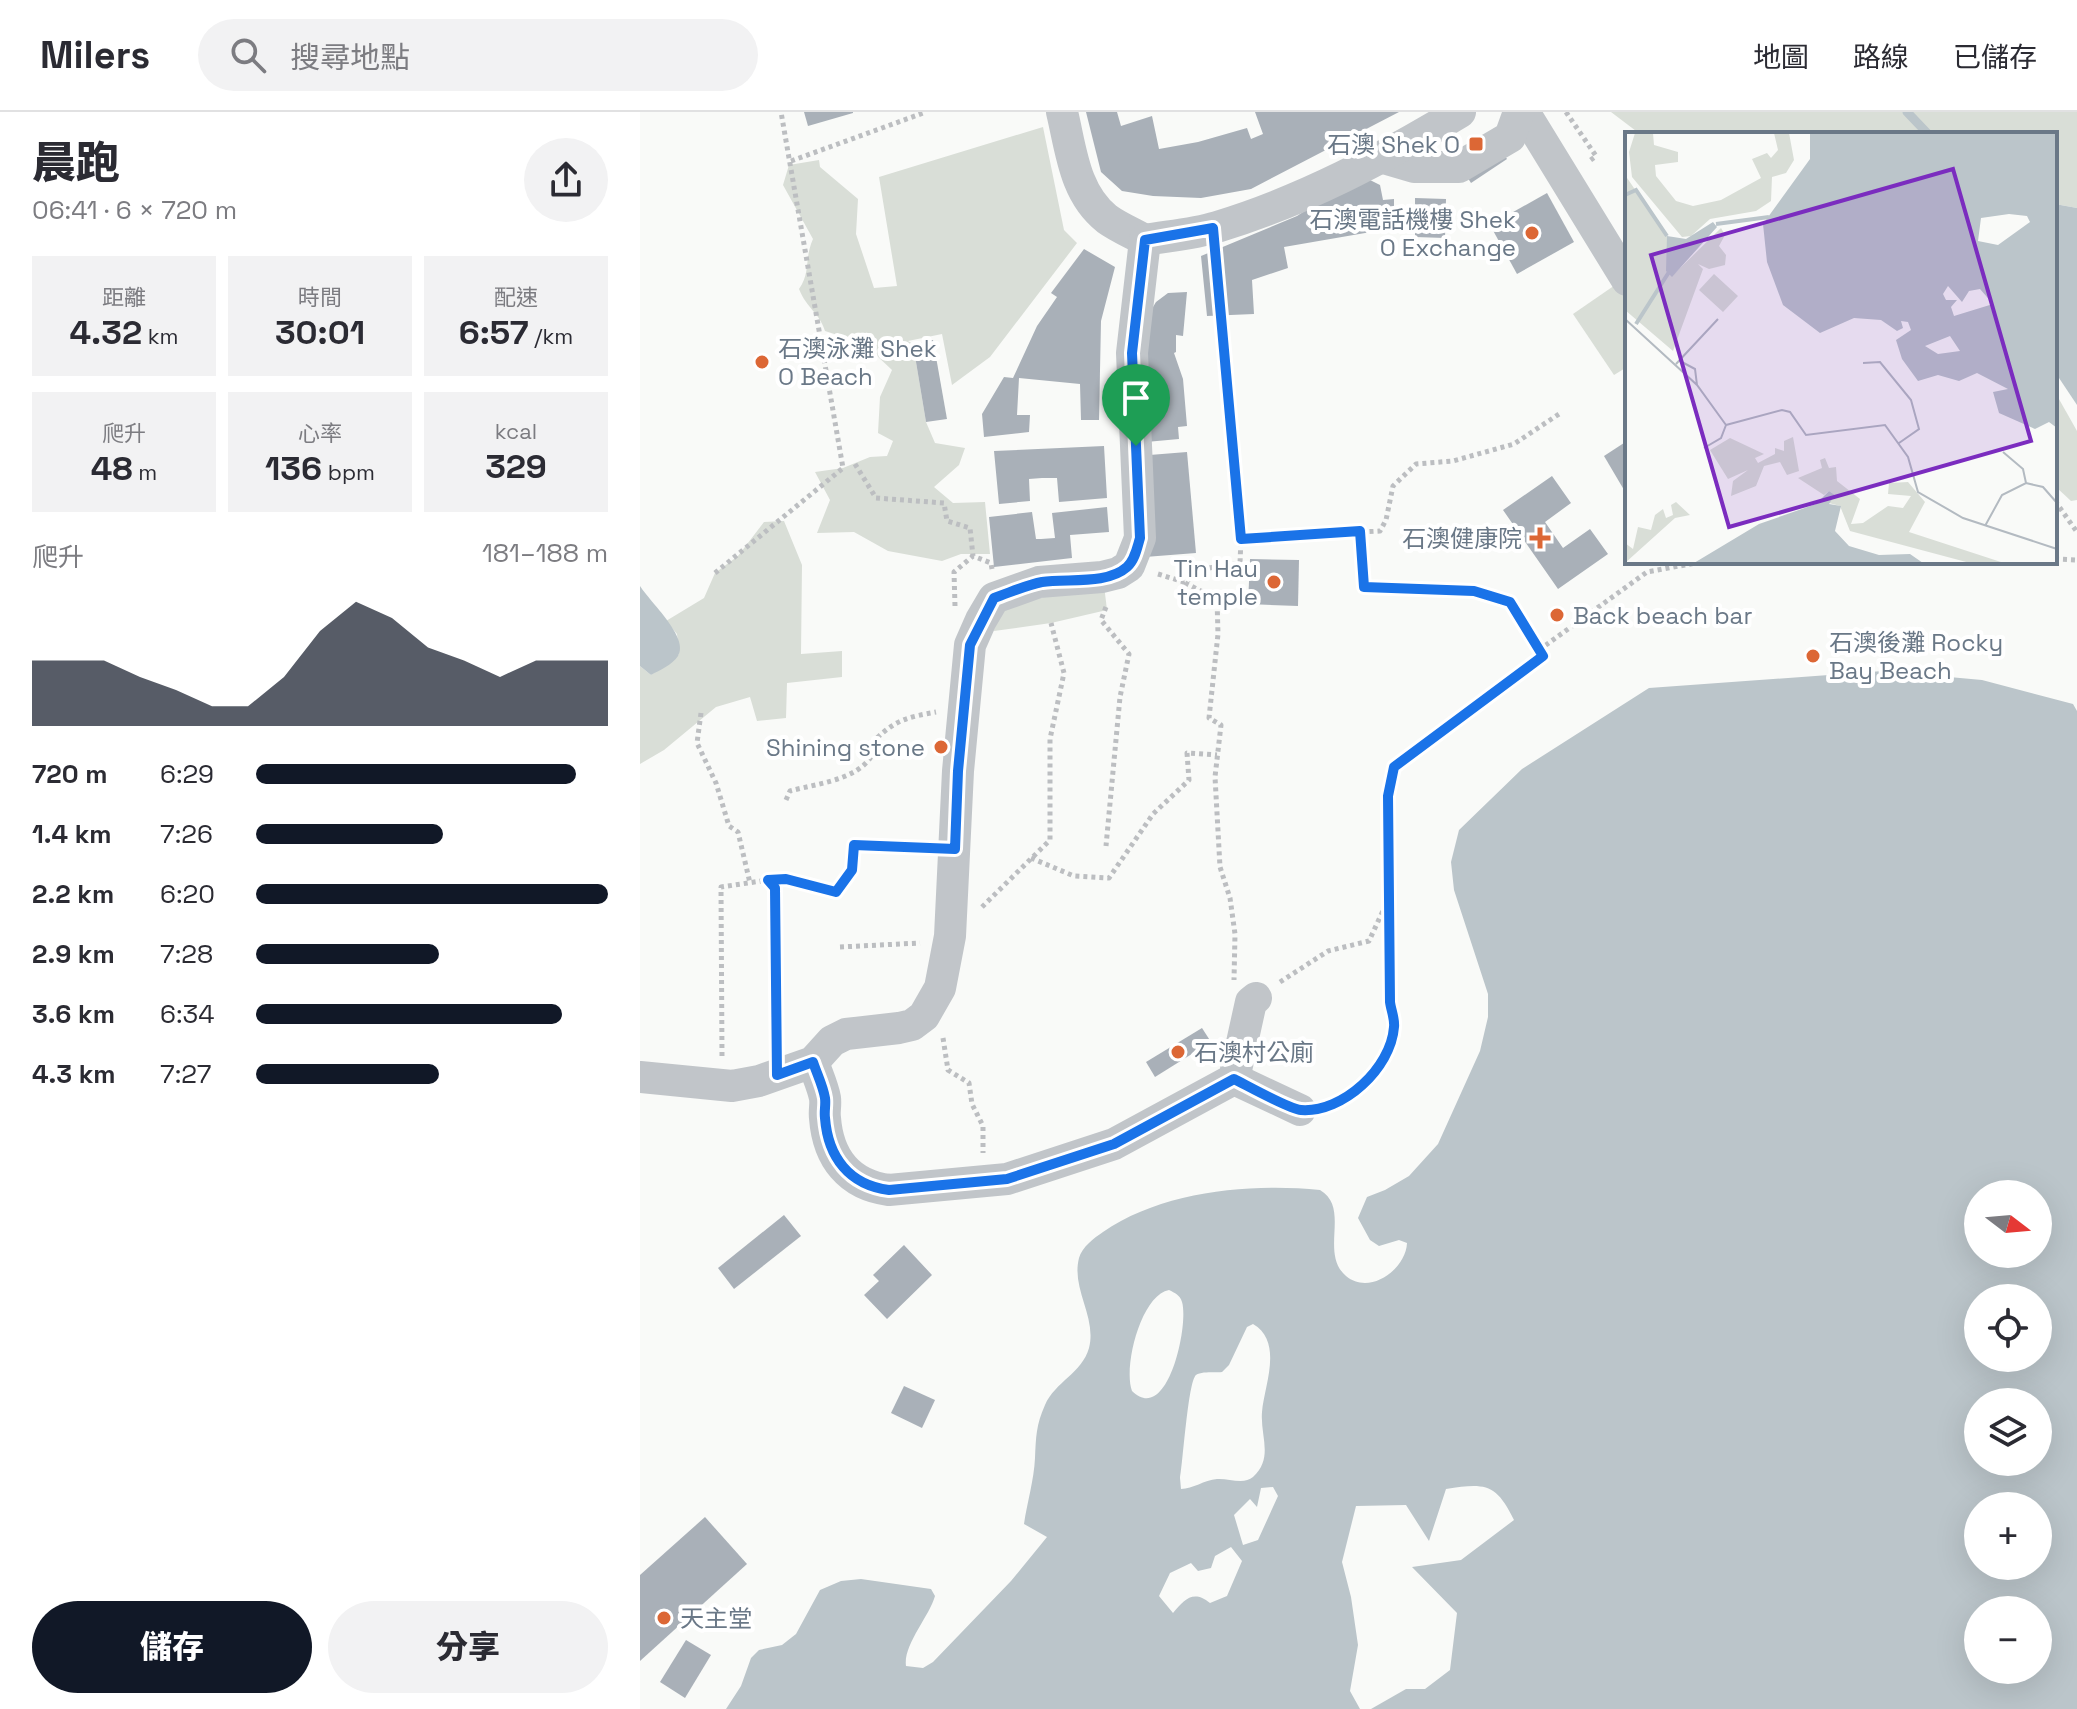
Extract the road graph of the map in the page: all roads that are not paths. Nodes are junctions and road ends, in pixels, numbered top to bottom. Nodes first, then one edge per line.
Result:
1 (1062, 112) edge
2 (1460, 112) edge
3 (1521, 112) edge
4 (1380, 157) junction
5 (1145, 240) junction
6 (1625, 277) edge
7 (1246, 996) road end
8 (813, 1062) junction
9 (640, 1077) edge
10 (1234, 1079) junction
11 (1300, 1110) road end

1 - 5 street
2 - 4 street
3 - 4 street
3 - 6 street
4 - 5 street
5 - 8 street
7 - 10 street
8 - 9 street
8 - 10 street
10 - 11 street

